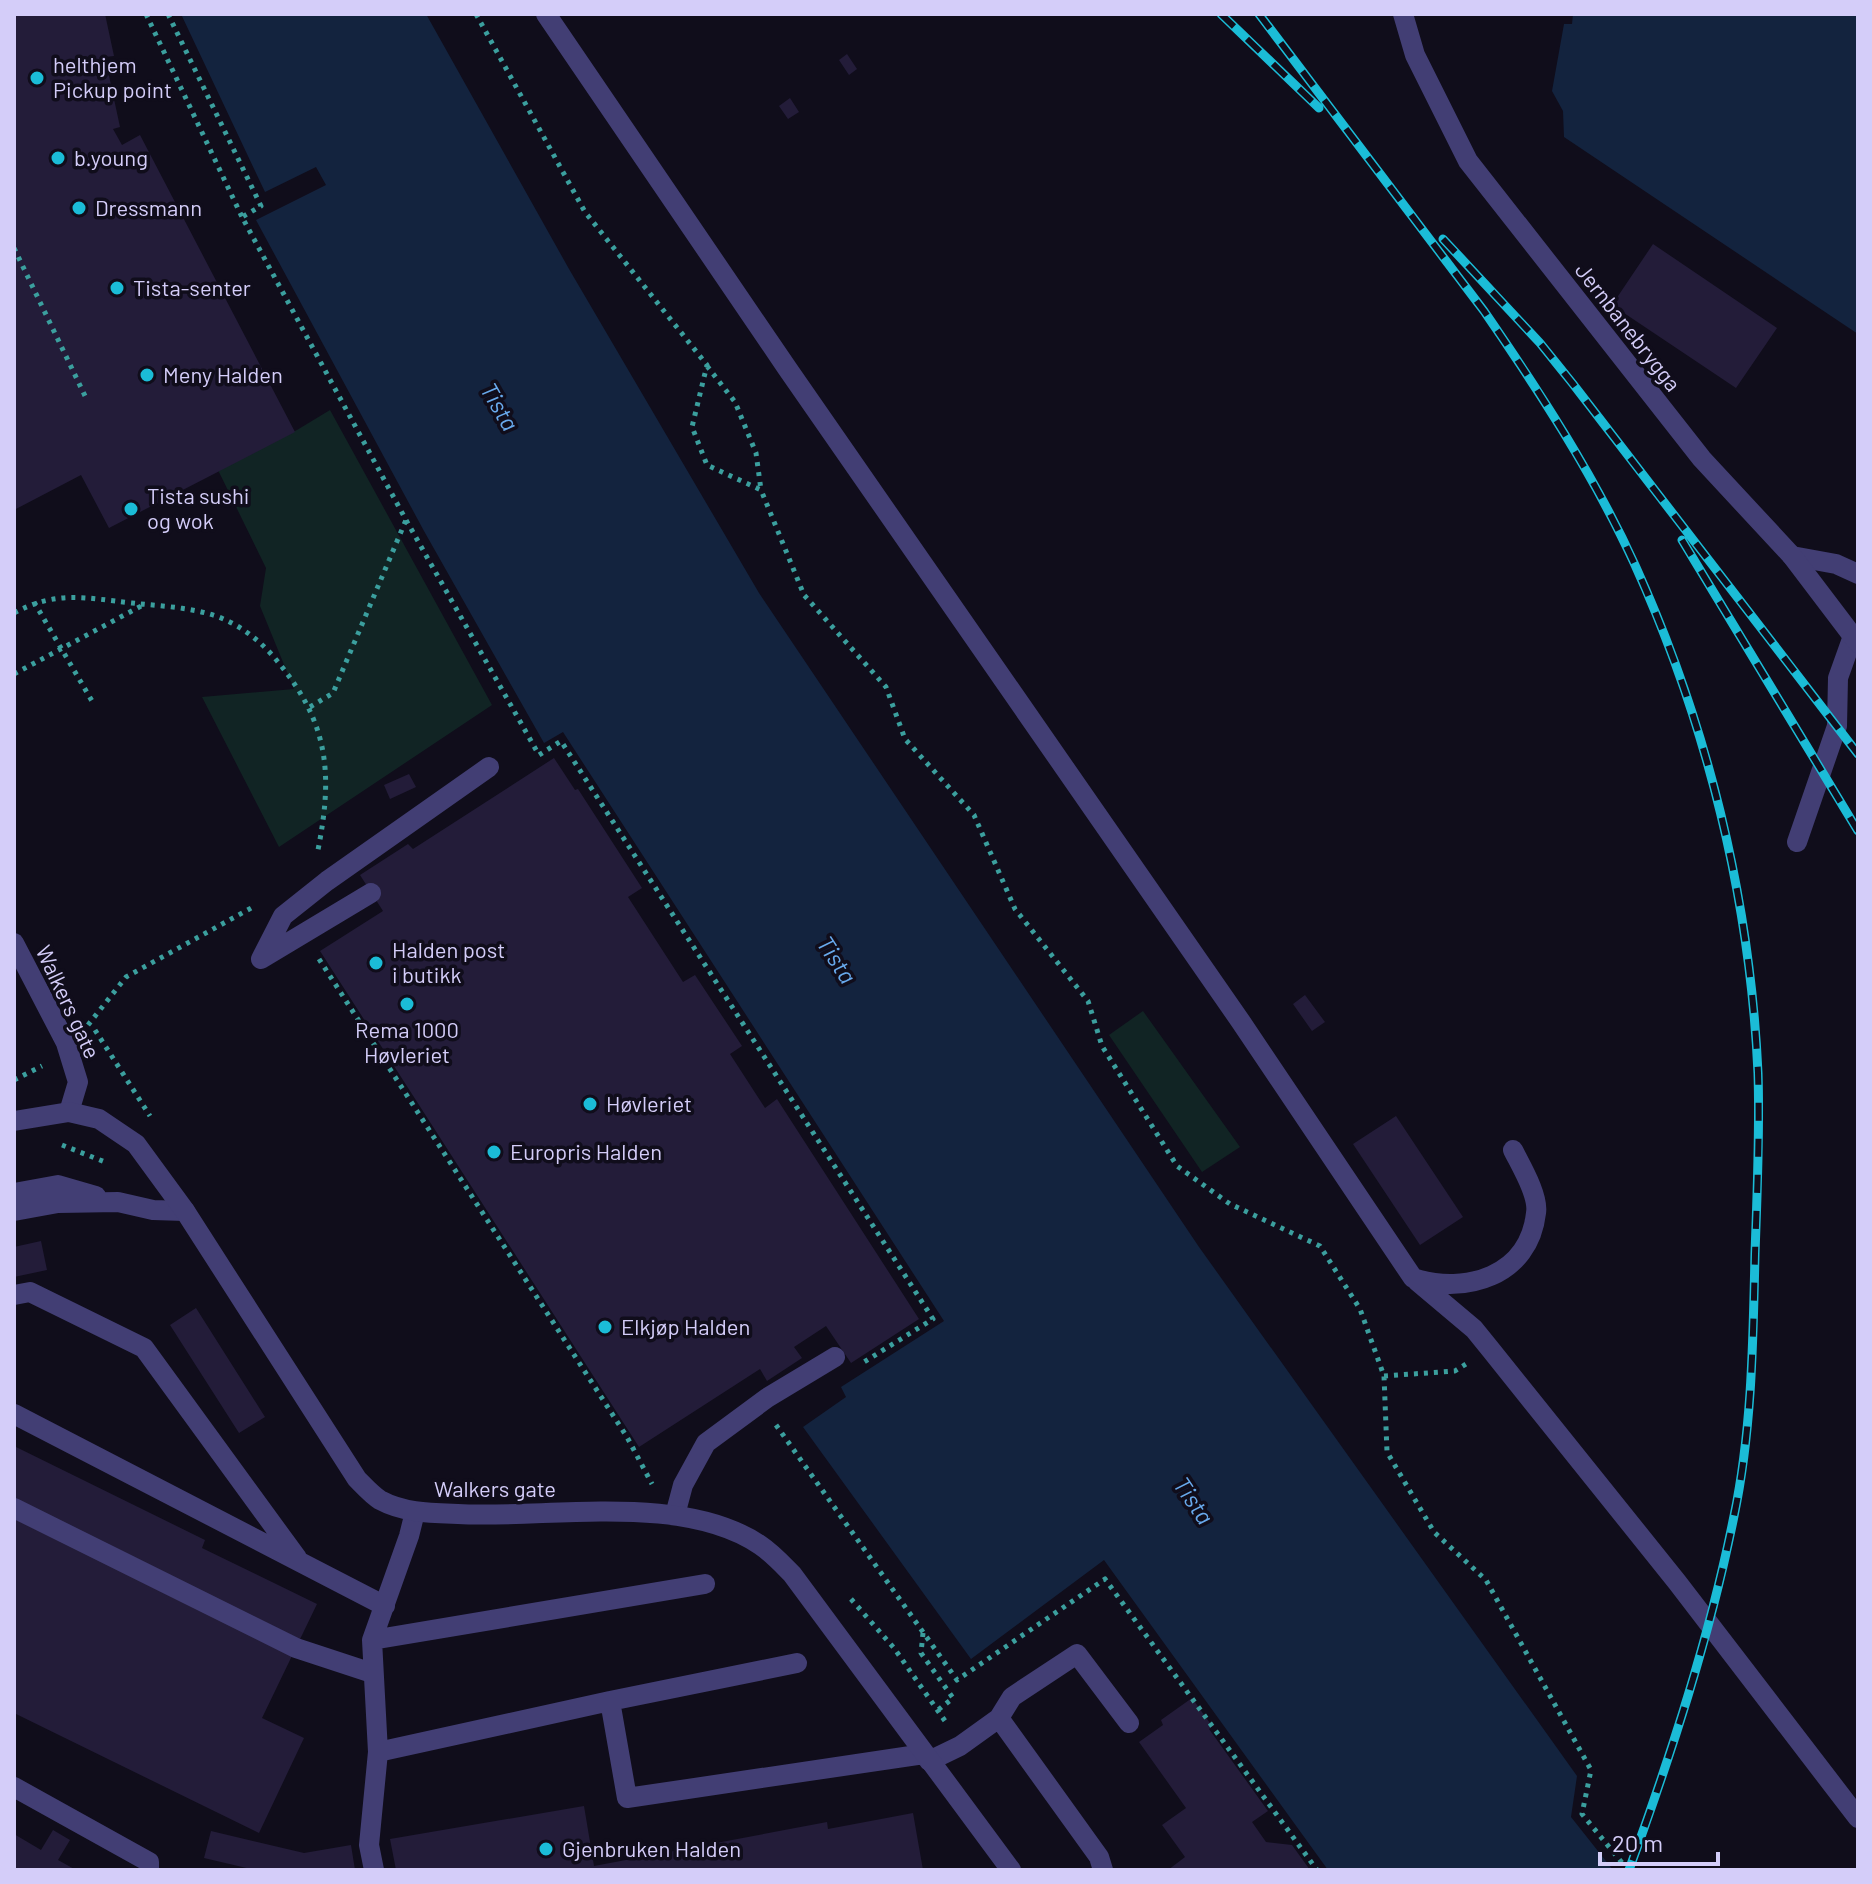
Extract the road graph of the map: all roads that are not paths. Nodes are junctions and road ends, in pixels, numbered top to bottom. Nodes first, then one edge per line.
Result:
1 (546, 14) edge
2 (1403, 14) edge
3 (1792, 556) junction
4 (1858, 574) edge
5 (1856, 640) edge
6 (489, 767) dead end
7 (1797, 842) dead end
8 (371, 893) dead end
9 (14, 943) edge
10 (69, 1112) junction
11 (14, 1121) edge
12 (1513, 1150) dead end
13 (14, 1193) edge
14 (118, 1202) junction
15 (14, 1211) edge
16 (185, 1211) junction
17 (1413, 1278) junction
18 (14, 1295) edge
19 (835, 1357) dead end
20 (14, 1414) edge
21 (14, 1508) edge
22 (415, 1512) junction
23 (675, 1515) junction
24 (300, 1561) junction
25 (705, 1584) dead end
26 (385, 1606) junction
27 (372, 1640) junction
28 (797, 1663) dead end
29 (372, 1673) junction
30 (610, 1701) junction
31 (999, 1718) junction
32 (1129, 1723) dead end
33 (378, 1752) junction
34 (927, 1758) junction
35 (14, 1787) edge
36 (1858, 1818) edge
37 (149, 1870) edge
38 (374, 1870) edge
39 (1011, 1870) edge
40 (1103, 1870) edge

1 - 17 street
2 - 3 street, Jernbanebrygga
3 - 4 street
3 - 5 street, Jernbanebrygga
5 - 7 street
6 - 8 street
9 - 10 street, Walkers gate
10 - 11 street, Walkers gate
10 - 16 street, Walkers gate
12 - 17 street
13 - 14 street
14 - 15 street
14 - 16 street
16 - 22 street, Walkers gate
17 - 36 street
18 - 24 street
19 - 23 street
20 - 24 street
21 - 29 street
22 - 23 street, Walkers gate
22 - 26 street
23 - 34 street, Walkers gate
24 - 26 street
25 - 27 street
26 - 27 street
27 - 29 street
28 - 30 street
29 - 33 street
30 - 33 street
30 - 34 street
31 - 32 street
31 - 34 street
31 - 40 street
33 - 38 street
34 - 39 street, Walkers gate
35 - 37 street

